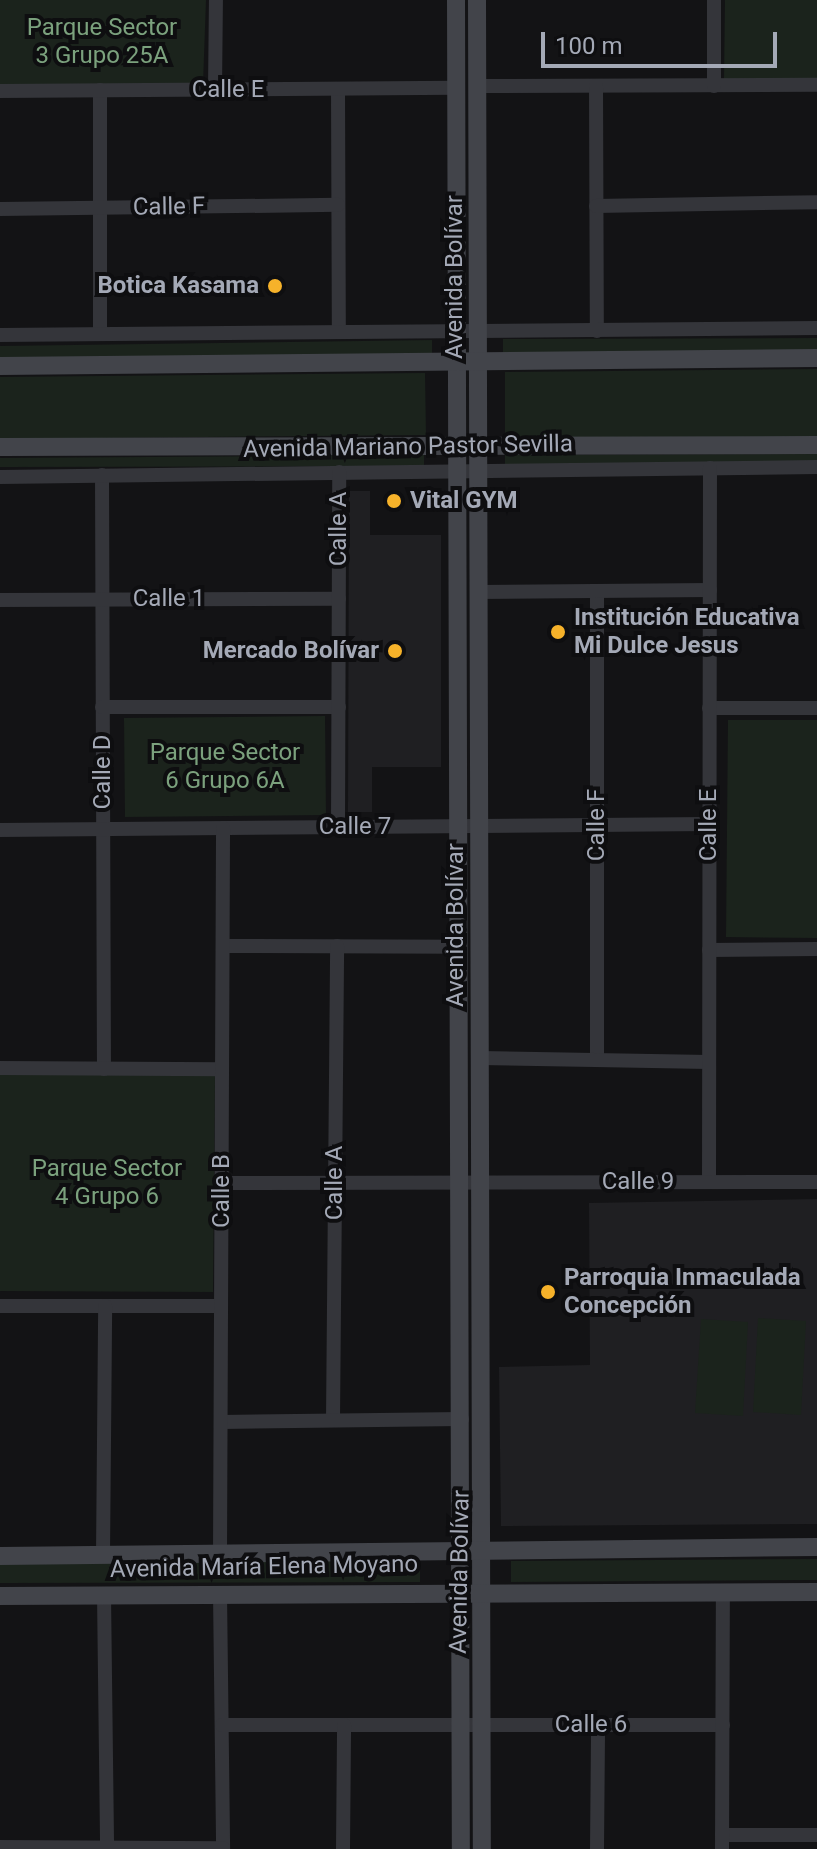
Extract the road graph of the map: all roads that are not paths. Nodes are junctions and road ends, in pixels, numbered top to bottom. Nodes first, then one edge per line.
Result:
1 (216, 0) edge
2 (456, 0) edge
3 (477, 0) edge
4 (714, 0) edge
5 (817, 85) edge
6 (478, 86) junction
7 (596, 86) junction
8 (714, 86) junction
9 (456, 88) junction
10 (338, 89) junction
11 (100, 90) junction
12 (215, 90) junction
13 (0, 91) edge
14 (817, 202) edge
15 (338, 205) junction
16 (596, 206) junction
17 (101, 207) junction
18 (0, 209) edge
19 (817, 328) edge
20 (597, 331) junction
21 (339, 332) junction
22 (457, 332) junction
23 (479, 332) junction
24 (100, 333) junction
25 (0, 335) edge
26 (817, 358) edge
27 (457, 362) junction
28 (479, 362) junction
29 (0, 366) edge
30 (456, 445) junction
31 (478, 445) junction
32 (817, 445) edge
33 (0, 447) edge
34 (817, 467) edge
35 (710, 468) junction
36 (456, 470) junction
37 (478, 470) junction
38 (339, 472) junction
39 (102, 475) junction
40 (0, 477) edge
41 (710, 590) junction
42 (597, 591) junction
43 (477, 592) junction
44 (102, 599) junction
45 (339, 599) junction
46 (0, 600) edge
47 (102, 707) junction
48 (339, 707) junction
49 (709, 708) junction
50 (817, 708) edge
51 (709, 824) junction
52 (480, 825) junction
53 (598, 825) junction
54 (457, 826) junction
55 (338, 827) junction
56 (223, 828) junction
57 (103, 829) junction
58 (0, 830) edge
59 (223, 946) junction
60 (337, 946) junction
61 (458, 947) junction
62 (817, 949) edge
63 (709, 950) junction
64 (480, 1058) junction
65 (597, 1060) junction
66 (709, 1062) junction
67 (0, 1068) edge
68 (104, 1069) junction
69 (222, 1069) junction
70 (481, 1182) junction
71 (709, 1182) junction
72 (817, 1182) edge
73 (222, 1183) junction
74 (335, 1183) junction
75 (458, 1183) junction
76 (0, 1306) edge
77 (105, 1306) junction
78 (221, 1306) junction
79 (462, 1419) junction
80 (333, 1420) junction
81 (221, 1422) junction
82 (817, 1547) edge
83 (486, 1548) junction
84 (463, 1549) junction
85 (220, 1554) junction
86 (103, 1555) junction
87 (0, 1556) edge
88 (462, 1588) junction
89 (485, 1588) junction
90 (723, 1591) junction
91 (817, 1592) edge
92 (220, 1593) junction
93 (104, 1594) junction
94 (0, 1596) edge
95 (222, 1725) junction
96 (344, 1725) junction
97 (460, 1725) junction
98 (482, 1725) junction
99 (598, 1725) junction
100 (723, 1725) junction
101 (817, 1835) edge
102 (722, 1842) edge
103 (0, 1847) edge
104 (107, 1848) edge
105 (223, 1848) edge
106 (343, 1849) edge
107 (461, 1849) edge
108 (482, 1849) edge
109 (597, 1849) edge

1 - 12 street
2 - 9 street, Avenida Bolívar
3 - 6 street, Avenida Bolívar
4 - 8 street
5 - 8 street
6 - 7 street
6 - 23 street, Avenida Bolívar
7 - 8 street
7 - 16 street
9 - 10 street, Calle E
9 - 22 street, Avenida Bolívar
10 - 12 street, Calle E
10 - 15 street
11 - 12 street, Calle E
11 - 13 street, Calle E
11 - 17 street
14 - 16 street
15 - 17 street, Calle F
15 - 21 street
16 - 20 street
17 - 18 street, Calle F
17 - 24 street
19 - 20 street
20 - 23 street
21 - 22 street
21 - 24 street
22 - 23 street
22 - 27 street, Avenida Bolívar
23 - 28 street, Avenida Bolívar
24 - 25 street
26 - 28 street
27 - 28 street
27 - 29 street
27 - 30 street, Avenida Bolívar
28 - 31 street, Avenida Bolívar
30 - 31 street, Avenida Mariano Pastor Sevilla
30 - 33 street, Avenida Mariano Pastor Sevilla
30 - 36 street, Avenida Bolívar
31 - 32 street, Avenida Mariano Pastor Sevilla
31 - 37 street, Avenida Bolívar
34 - 35 street, Avenida Mariano Pastor Sevilla
35 - 37 street, Avenida Mariano Pastor Sevilla
35 - 41 street, Calle E
36 - 37 street, Avenida Mariano Pastor Sevilla
36 - 38 street, Avenida Mariano Pastor Sevilla
36 - 54 street, Avenida Bolívar
37 - 43 street, Avenida Bolívar
38 - 39 street, Avenida Mariano Pastor Sevilla
38 - 45 street, Calle A
39 - 40 street, Avenida Mariano Pastor Sevilla
39 - 44 street, Calle D
41 - 42 street
41 - 49 street, Calle E
42 - 43 street
42 - 53 street, Calle F
43 - 52 street, Avenida Bolívar
44 - 45 street, Calle 1
44 - 46 street, Calle 1
44 - 47 street, Calle D
45 - 48 street, Calle A
47 - 48 street
47 - 57 street, Calle D
48 - 55 street, Calle A
49 - 50 street
49 - 51 street, Calle E
51 - 53 street, Calle 7
51 - 63 street, Calle E
52 - 53 street, Calle 7
52 - 54 street, Calle 7
52 - 64 street, Avenida Bolívar
53 - 65 street, Calle F
54 - 55 street, Calle 7
54 - 61 street, Avenida Bolívar
55 - 56 street, Calle 7
56 - 57 street, Calle 7
56 - 59 street, Calle B
57 - 58 street, Calle 7
57 - 68 street, Calle D
59 - 60 street
59 - 69 street, Calle B
60 - 61 street
60 - 74 street, Calle A
61 - 75 street, Avenida Bolívar
62 - 63 street
63 - 66 street, Calle E
64 - 65 street
64 - 70 street, Avenida Bolívar
65 - 66 street
66 - 71 street, Calle E
67 - 68 street
68 - 69 street
69 - 73 street, Calle B
70 - 71 street, Calle 9
70 - 75 street, Calle 9
70 - 83 street, Avenida Bolívar
71 - 72 street, Calle 9
73 - 74 street, Calle 9
73 - 78 street, Calle B
74 - 75 street, Calle 9
74 - 80 street, Calle A
75 - 79 street, Avenida Bolívar
76 - 77 street
77 - 78 street
77 - 86 street
78 - 81 street, Calle B
79 - 80 street
79 - 84 street, Avenida Bolívar
80 - 81 street
81 - 85 street, Calle B
82 - 83 street, Avenida María Elena Moyano
83 - 84 street, Avenida María Elena Moyano
83 - 89 street, Avenida Bolívar
84 - 85 street, Avenida María Elena Moyano
84 - 88 street, Avenida Bolívar
85 - 86 street, Avenida María Elena Moyano
86 - 87 street, Avenida María Elena Moyano
88 - 89 street, Avenida María Elena Moyano
88 - 92 street, Avenida María Elena Moyano
88 - 97 street, Avenida Bolívar
89 - 90 street, Avenida María Elena Moyano
89 - 98 street, Avenida Bolívar
90 - 91 street, Avenida María Elena Moyano
90 - 100 street
92 - 93 street, Avenida María Elena Moyano
92 - 95 street
93 - 94 street, Avenida María Elena Moyano
93 - 104 street
95 - 96 street
95 - 105 street
96 - 97 street
96 - 106 street
97 - 98 street, Calle 6
97 - 107 street, Avenida Bolívar
98 - 99 street, Calle 6
98 - 108 street, Avenida Bolívar
99 - 100 street, Calle 6
99 - 109 street
100 - 102 street
101 - 102 street
103 - 104 street
104 - 105 street

